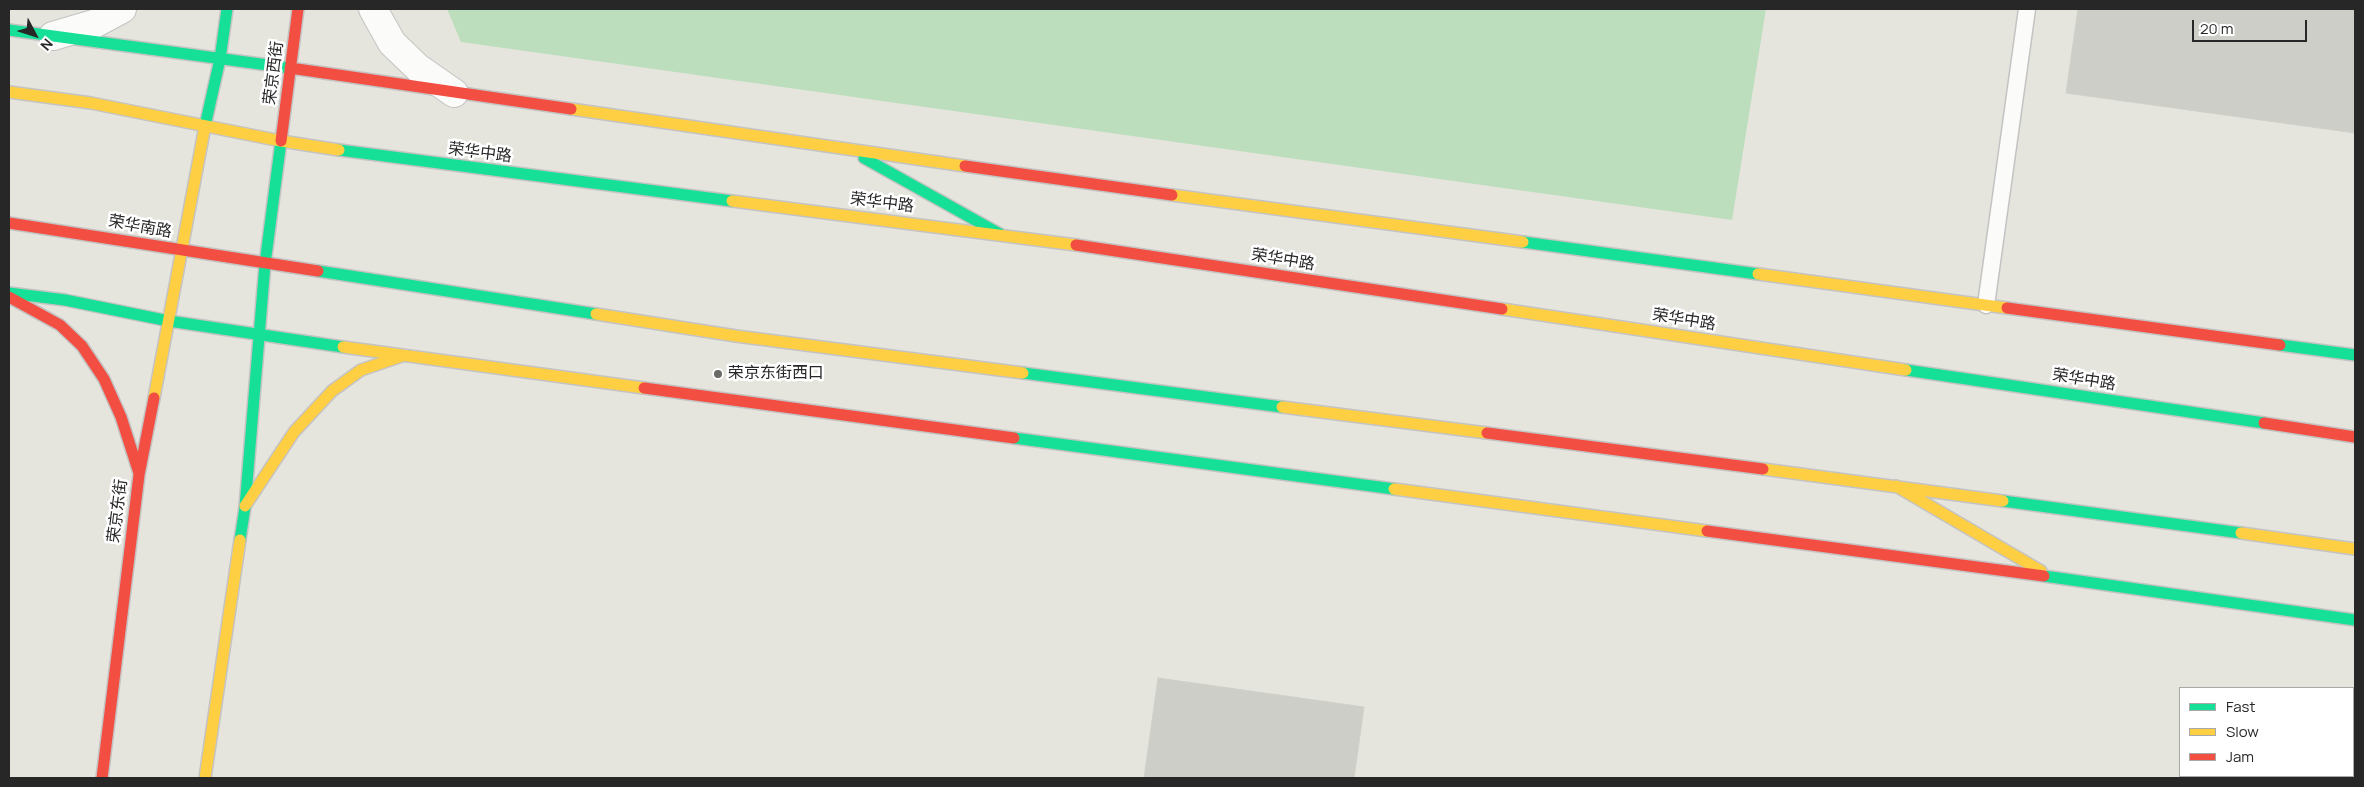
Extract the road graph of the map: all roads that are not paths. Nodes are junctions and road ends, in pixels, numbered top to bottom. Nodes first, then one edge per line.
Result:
1 (122, 9) edge
2 (227, 9) edge
3 (298, 9) edge
4 (373, 9) edge
5 (2027, 9) edge
6 (9, 30) edge
7 (53, 36) junction
8 (220, 59) junction
9 (290, 68) junction
10 (9, 92) edge
11 (454, 93) junction
12 (205, 126) junction
13 (281, 141) junction
14 (851, 150) junction
15 (9, 223) edge
16 (1000, 234) junction
17 (182, 250) junction
18 (265, 264) junction
19 (9, 293) edge
20 (9, 297) edge
21 (1986, 305) junction
22 (169, 321) junction
23 (259, 334) junction
24 (2355, 355) edge
25 (402, 356) junction
26 (2355, 437) edge
27 (139, 475) junction
28 (1896, 486) junction
29 (245, 507) junction
30 (2355, 549) edge
31 (2052, 577) junction
32 (2355, 620) edge
33 (102, 778) edge
34 (205, 778) edge

1 - 7 street
2 - 8 main road
3 - 9 main road, 荣京西街
4 - 11 street
5 - 21 lane
6 - 7 main road
7 - 8 main road
8 - 9 main road
8 - 12 main road
9 - 11 main road
9 - 13 main road, 荣京西街
10 - 12 main road
11 - 14 main road
12 - 13 main road, 荣华中路
12 - 17 main road, 荣京东街
13 - 16 main road, 荣华中路
13 - 18 main road, 荣京西街
14 - 16 main road
14 - 21 main road
15 - 17 main road, 荣华南路
16 - 26 main road, 荣华中路
17 - 18 main road, 荣华南路
17 - 22 main road, 荣京东街
18 - 23 main road
18 - 28 main road
19 - 22 main road
20 - 27 main road
21 - 24 main road
22 - 23 main road
22 - 27 main road, 荣京东街
23 - 25 main road
23 - 29 main road
25 - 29 main road
25 - 31 main road
27 - 33 main road, 荣京东街
28 - 30 main road
28 - 31 main road
29 - 34 main road
31 - 32 main road

